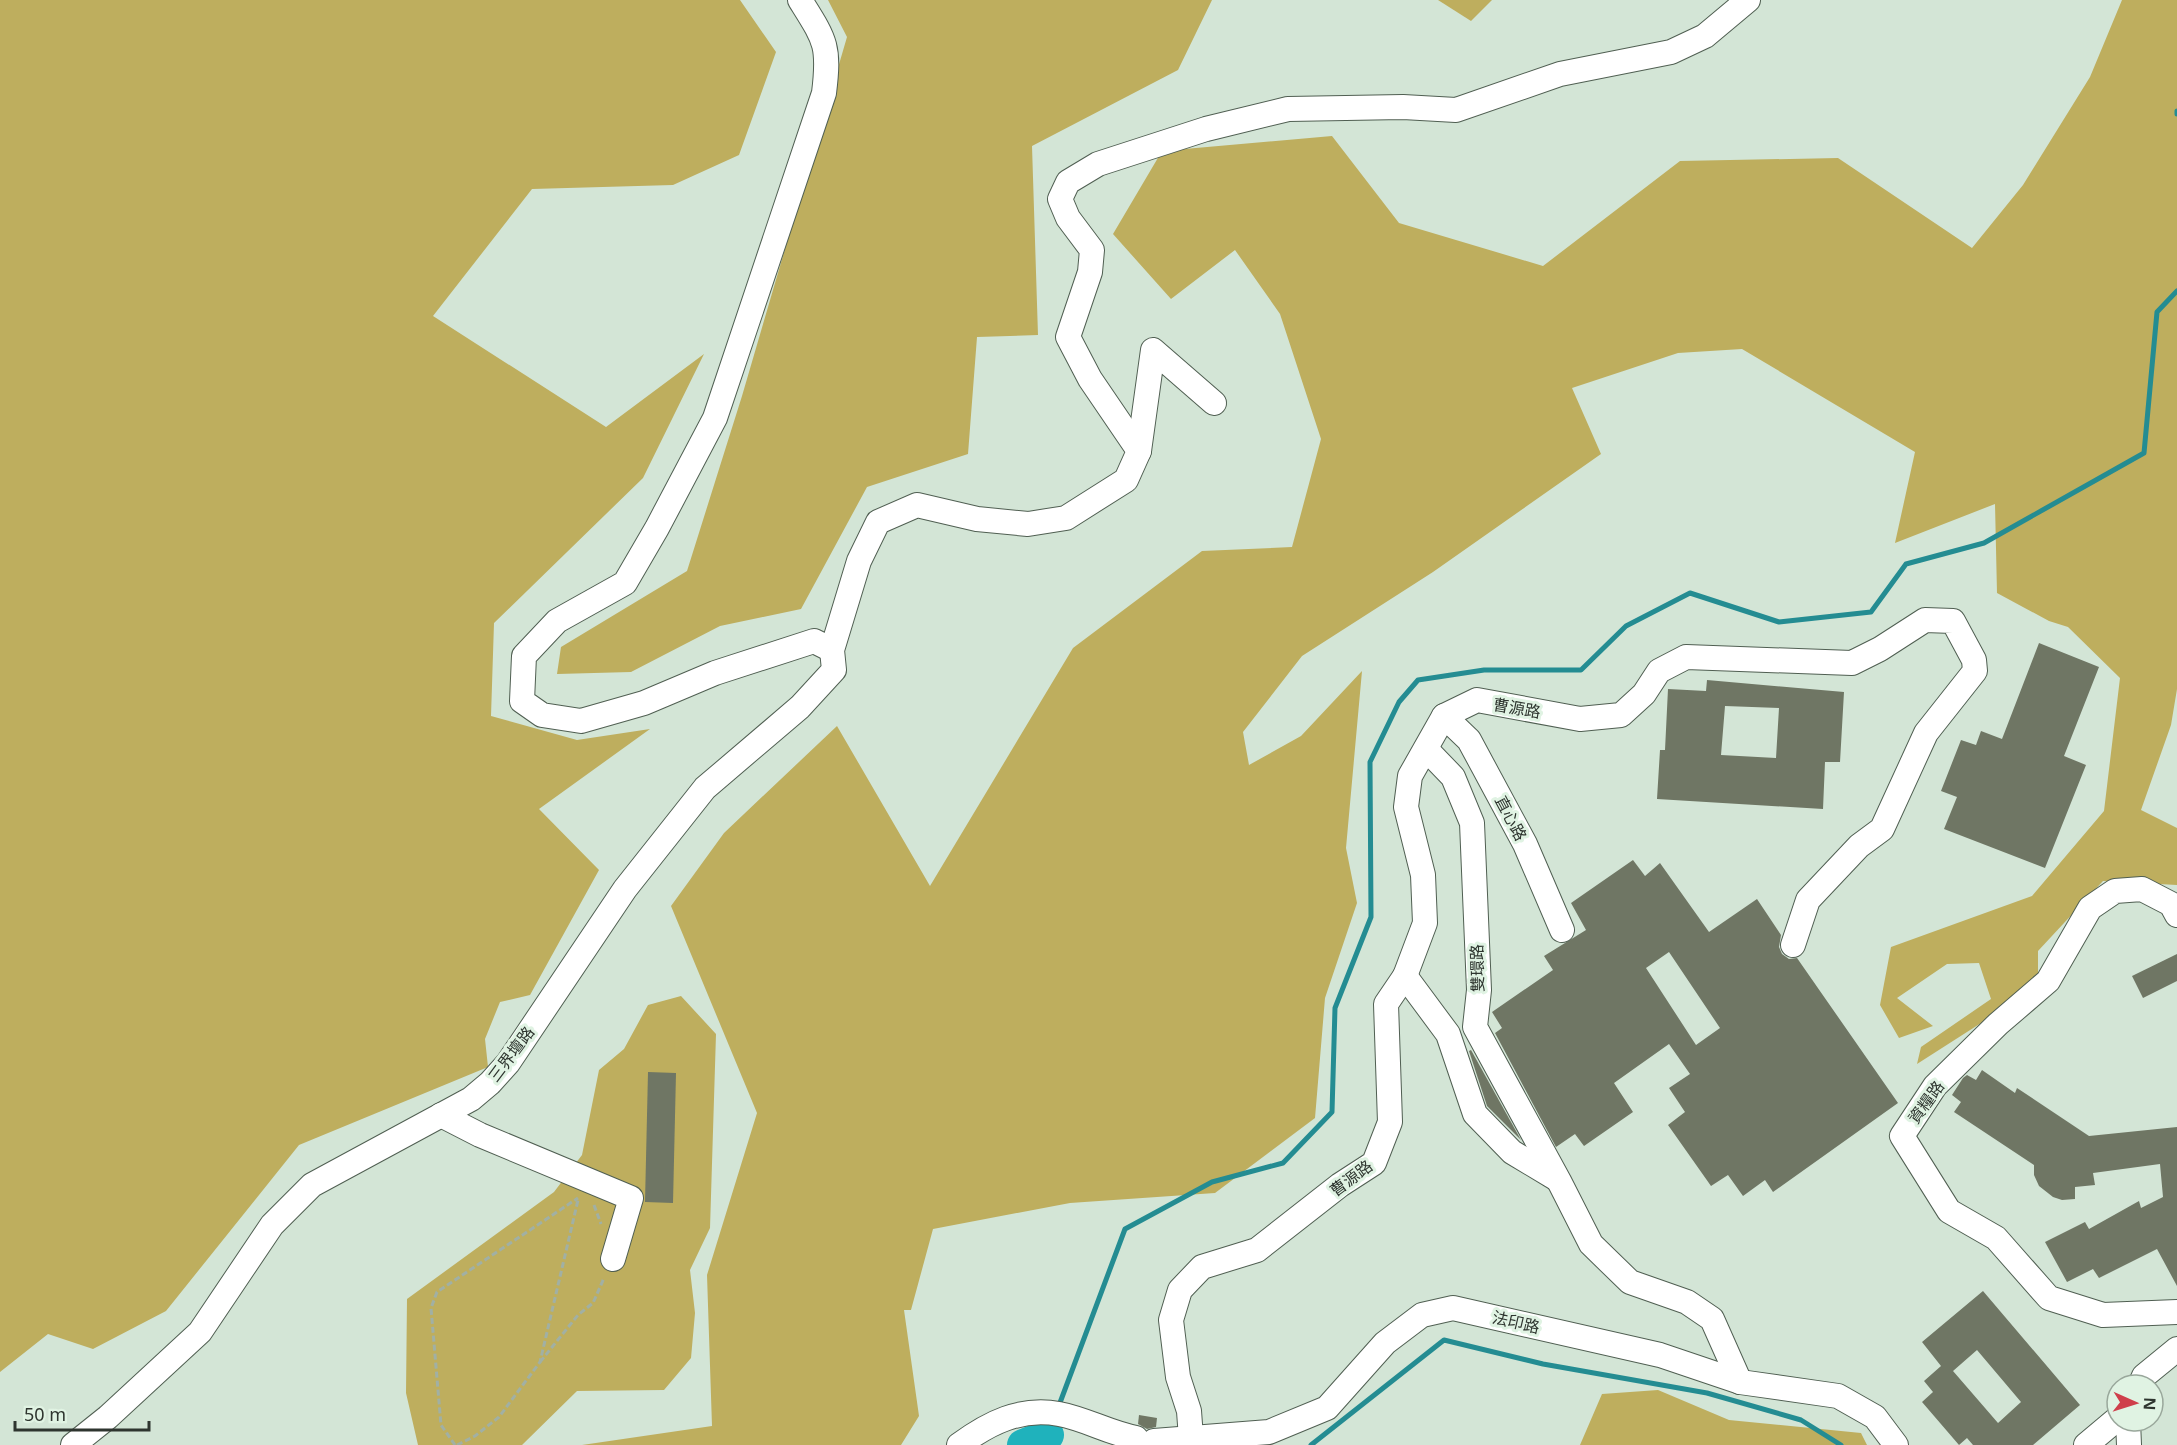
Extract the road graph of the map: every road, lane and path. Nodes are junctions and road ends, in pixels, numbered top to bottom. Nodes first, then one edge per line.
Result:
1 (800, 0) edge
2 (1748, 0) edge
3 (1214, 403) dead end
4 (1139, 451) junction
5 (832, 651) junction
6 (1444, 716) junction
7 (1426, 749) junction
8 (2177, 915) edge
9 (1562, 930) dead end
10 (1793, 945) dead end
11 (1406, 976) junction
12 (1478, 1005) junction
13 (1448, 1034) junction
14 (441, 1115) junction
15 (1559, 1181) junction
16 (613, 1259) joint
17 (2177, 1312) edge
18 (2177, 1349) edge
19 (540, 1362) junction
20 (2148, 1373) edge
21 (1740, 1382) junction
22 (2105, 1429) edge
23 (1191, 1438) junction
24 (73, 1445) edge
25 (456, 1445) edge
26 (959, 1445) edge
27 (1896, 1445) edge
28 (2086, 1445) edge

1 - 5 street
2 - 4 street
3 - 4 street, 三界壇路
4 - 5 street, 三界壇路
5 - 14 street, 三界壇路
6 - 7 street, 曹源路
6 - 9 street, 直心路
6 - 10 street, 曹源路
7 - 11 street, 曹源路
7 - 12 street, 雙環路
8 - 17 street, 資糧路
11 - 13 street
11 - 23 street, 曹源路
12 - 13 street
12 - 15 street, 雙環路
13 - 15 street
14 - 16 street
14 - 24 street, 三界壇路
15 - 21 street, 雙環路
16 - 19 path
18 - 20 street
19 - 25 path
19 - 25 path
21 - 23 street, 法印路
21 - 27 street, 法印路
22 - 28 street
23 - 26 street, 法印路

